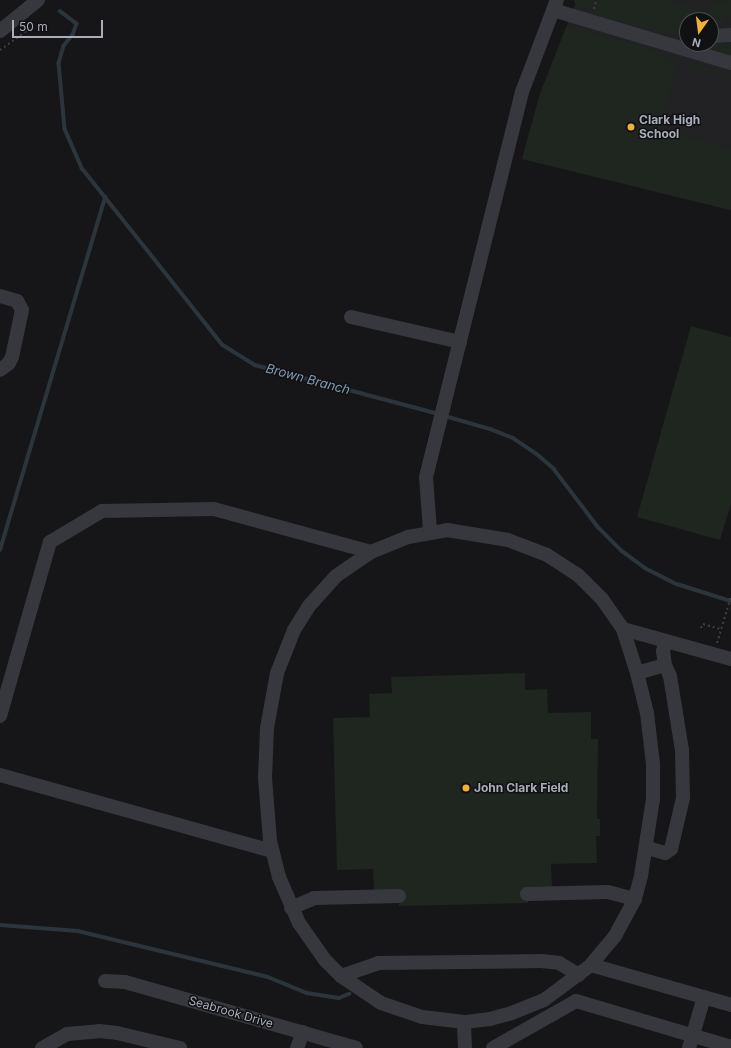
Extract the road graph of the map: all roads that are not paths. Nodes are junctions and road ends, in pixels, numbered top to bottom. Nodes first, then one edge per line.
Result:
1 (38, 0) edge
2 (555, 5) edge
3 (0, 31) edge
4 (731, 35) edge
5 (719, 36) edge
6 (679, 40) edge
7 (658, 41) junction
8 (731, 63) edge
9 (0, 296) edge
10 (351, 317) dead end
11 (460, 342) junction
12 (0, 370) edge
13 (430, 531) junction
14 (371, 552) junction
15 (623, 629) junction
16 (666, 640) junction
17 (731, 659) edge
18 (664, 665) junction
19 (637, 673) junction
20 (0, 716) edge
21 (0, 775) edge
22 (647, 848) junction
23 (273, 851) junction
24 (527, 894) dead end
25 (399, 896) dead end
26 (635, 899) junction
27 (291, 908) junction
28 (591, 964) junction
29 (579, 975) junction
30 (341, 976) junction
31 (105, 981) dead end
32 (704, 997) junction
33 (731, 1005) edge
34 (464, 1022) junction
35 (303, 1032) junction
36 (691, 1042) edge
37 (731, 1047) edge
38 (42, 1048) edge
39 (180, 1048) edge
40 (297, 1048) edge
41 (356, 1048) edge
42 (465, 1048) edge
43 (493, 1048) edge

1 - 3 street
2 - 7 street
2 - 11 street
4 - 5 street
6 - 7 street
7 - 8 street
9 - 12 street
10 - 11 street
11 - 13 street
13 - 14 street
13 - 15 street
14 - 20 street
14 - 23 street
15 - 16 street
15 - 19 street
16 - 17 street
16 - 18 street
18 - 19 street
18 - 22 street
19 - 22 street
21 - 23 street
22 - 26 street
23 - 27 street
24 - 26 street
25 - 27 street
26 - 28 street
27 - 30 street
28 - 29 street
28 - 32 street
29 - 30 street
29 - 34 street
30 - 34 street
31 - 35 street, Seabrook Drive
32 - 33 street
32 - 36 street
34 - 42 street
35 - 40 street
35 - 41 street, Seabrook Drive
36 - 37 street
36 - 43 street
38 - 39 street

